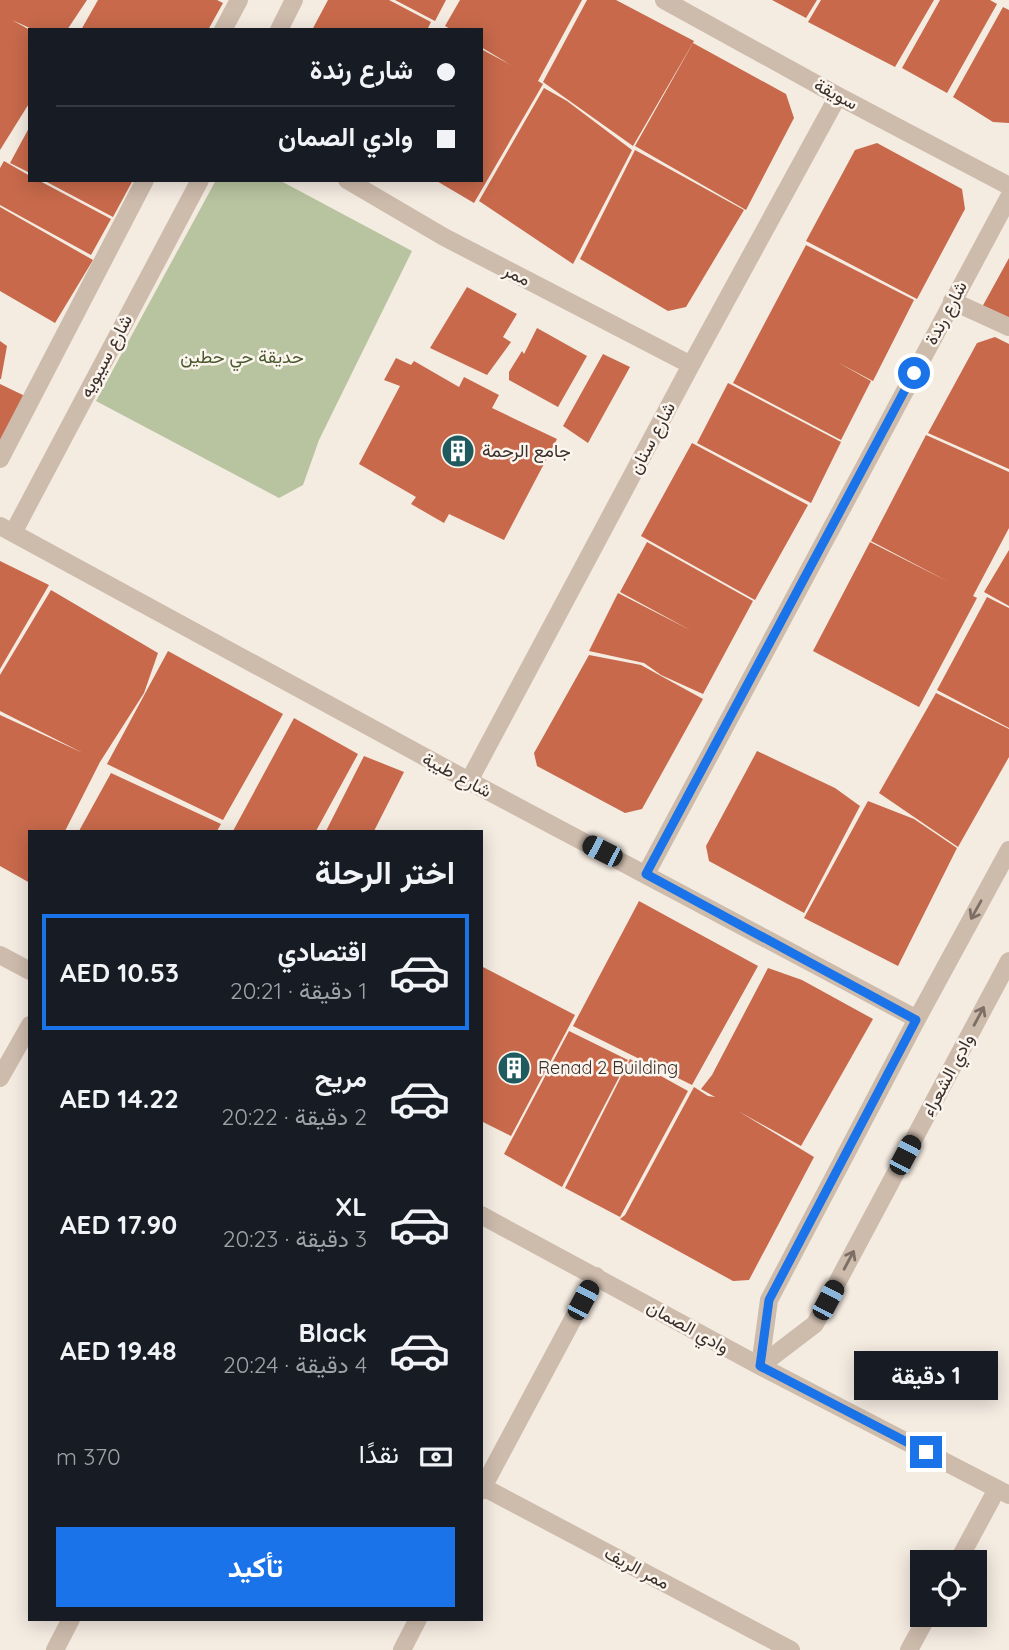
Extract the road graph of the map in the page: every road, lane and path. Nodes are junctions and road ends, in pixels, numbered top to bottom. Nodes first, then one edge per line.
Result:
1 (239, 0) edge
2 (294, 0) edge
3 (664, 0) edge
4 (224, 28) edge
5 (280, 28) edge
6 (838, 96) junction
7 (144, 182) edge
8 (199, 182) edge
9 (349, 182) edge
10 (1009, 186) edge
11 (1009, 197) edge
12 (952, 301) junction
13 (1009, 327) edge
14 (691, 365) junction
15 (0, 459) edge
16 (6, 529) edge
17 (468, 781) junction
18 (1009, 850) edge
19 (646, 874) junction
20 (0, 955) edge
21 (1009, 961) edge
22 (28, 970) edge
23 (916, 1020) junction
24 (28, 1029) edge
25 (0, 1078) edge
26 (483, 1215) edge
27 (596, 1276) junction
28 (760, 1366) junction
29 (483, 1487) edge
30 (483, 1490) edge
31 (1003, 1492) edge
32 (965, 1550) edge
33 (71, 1621) edge
34 (417, 1621) edge
35 (921, 1627) edge
36 (55, 1650) edge
37 (402, 1650) edge
38 (791, 1650) edge
39 (909, 1650) edge

1 - 4 street
2 - 5 street
3 - 6 street, سويقة
6 - 10 street, سويقة
6 - 14 street, شارع سنان
7 - 15 street
8 - 16 street, شارع سيبويه
9 - 14 street, ممر
11 - 12 street, شارع رندة
12 - 13 street
12 - 19 street, شارع رندة
14 - 17 street, شارع سنان
16 - 17 street, شارع طيبة
17 - 19 street, شارع طيبة
18 -> 23 street
19 - 23 street, شارع طيبة
20 - 22 street
28 -> 21 street, وادي الشعراء
23 - 28 street
24 - 25 street
26 - 27 street, وادي الصمان
27 - 28 street, وادي الصمان
27 - 29 street
28 - 31 street, وادي الصمان
30 - 38 street, ممر الريف
31 - 32 street
33 - 36 street
34 - 37 street
35 - 39 street

